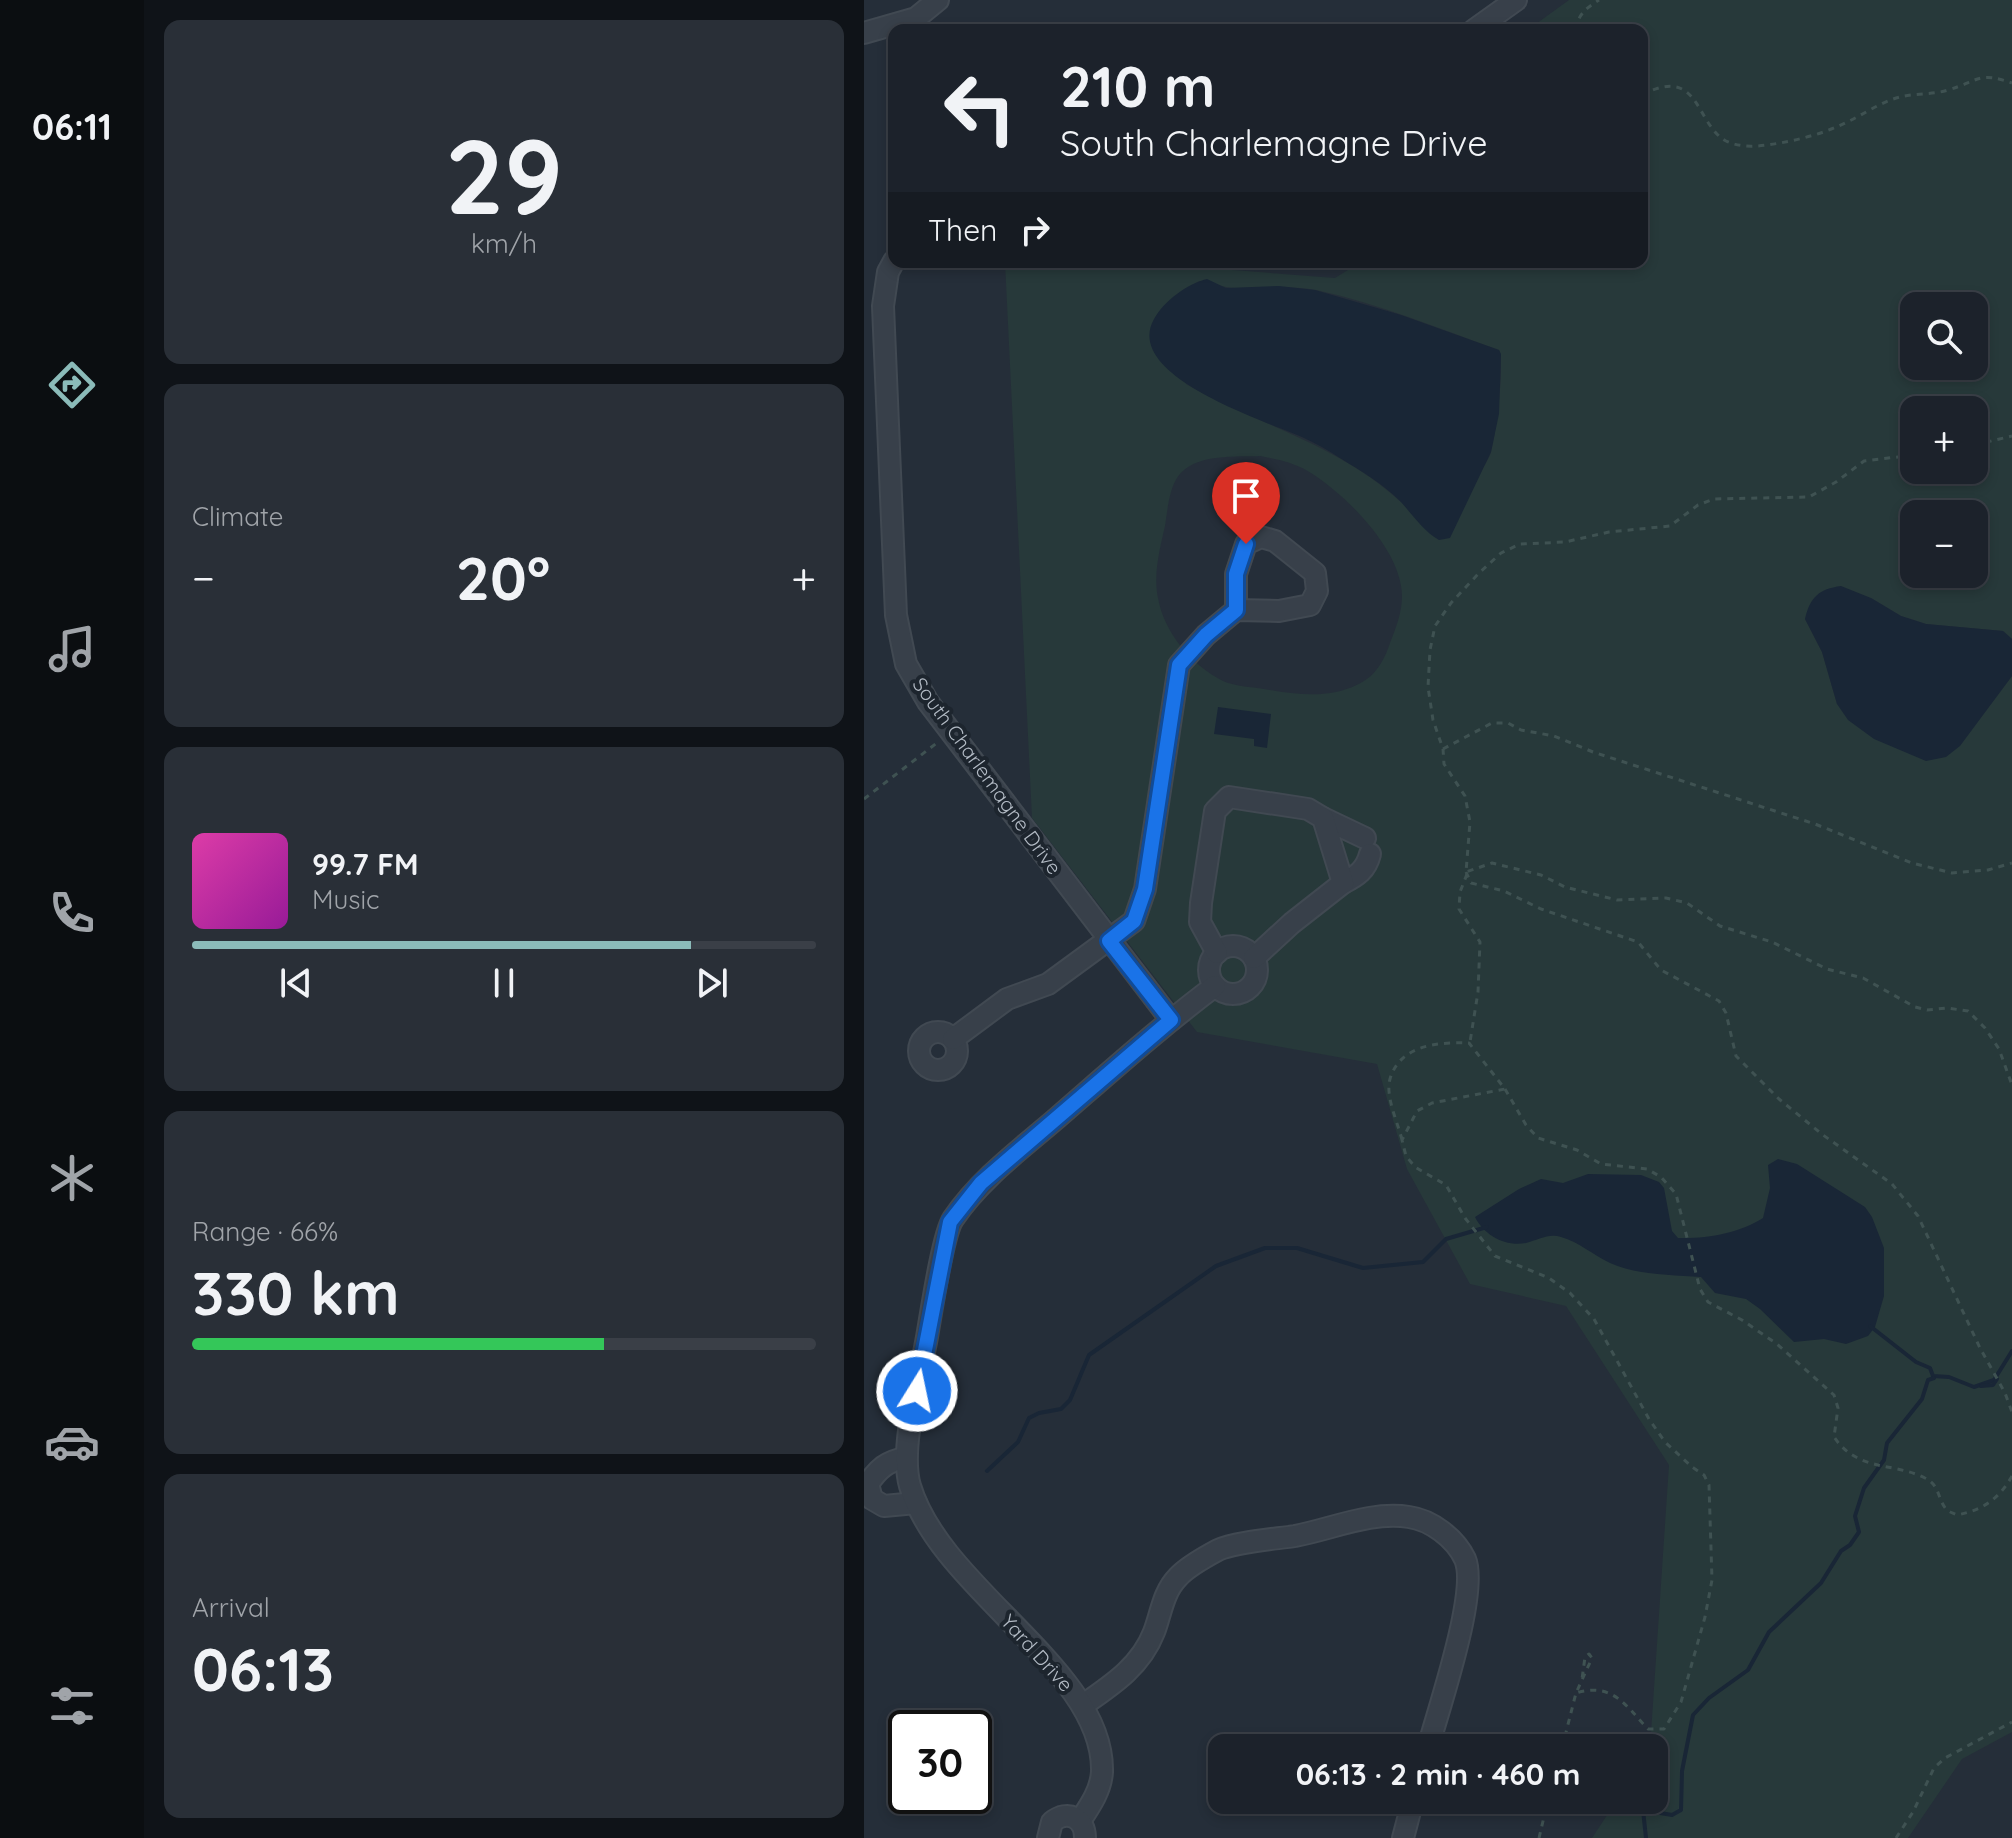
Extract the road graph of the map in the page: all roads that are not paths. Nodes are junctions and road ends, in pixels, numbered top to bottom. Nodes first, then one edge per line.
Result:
1 (938, 0) edge
2 (1516, 0) edge
3 (895, 24) edge
4 (1482, 24) edge
5 (888, 26) edge
6 (864, 33) edge
7 (890, 268) edge
8 (1236, 610) junction
9 (1323, 818) junction
10 (1343, 883) junction
11 (1109, 941) junction
12 (1217, 953) junction
13 (1254, 958) junction
14 (1215, 986) junction
15 (1171, 1020) junction
16 (953, 1039) dead end
17 (905, 1458) junction
18 (916, 1503) junction
19 (1083, 1705) junction
20 (1432, 1734) edge
21 (1409, 1814) edge
22 (1082, 1829) edge
23 (1048, 1838) edge
24 (1403, 1838) edge

1 - 3 street
2 - 4 street
5 - 6 street
7 - 11 street, South Charlemagne Drive
8 - 8 street
8 - 11 street
9 - 10 street
9 - 10 street
9 - 12 street
10 - 13 street
11 - 15 street, South Charlemagne Drive
11 - 16 street
12 - 13 street
12 - 14 street
13 - 14 street
14 - 15 street, Yard Drive
15 - 17 street, Yard Drive
17 - 18 street, Yard Drive
17 - 18 street
18 - 19 street, Yard Drive
19 - 20 street
19 - 22 street, Yard Drive
21 - 24 street
22 - 23 street, Yard Drive

